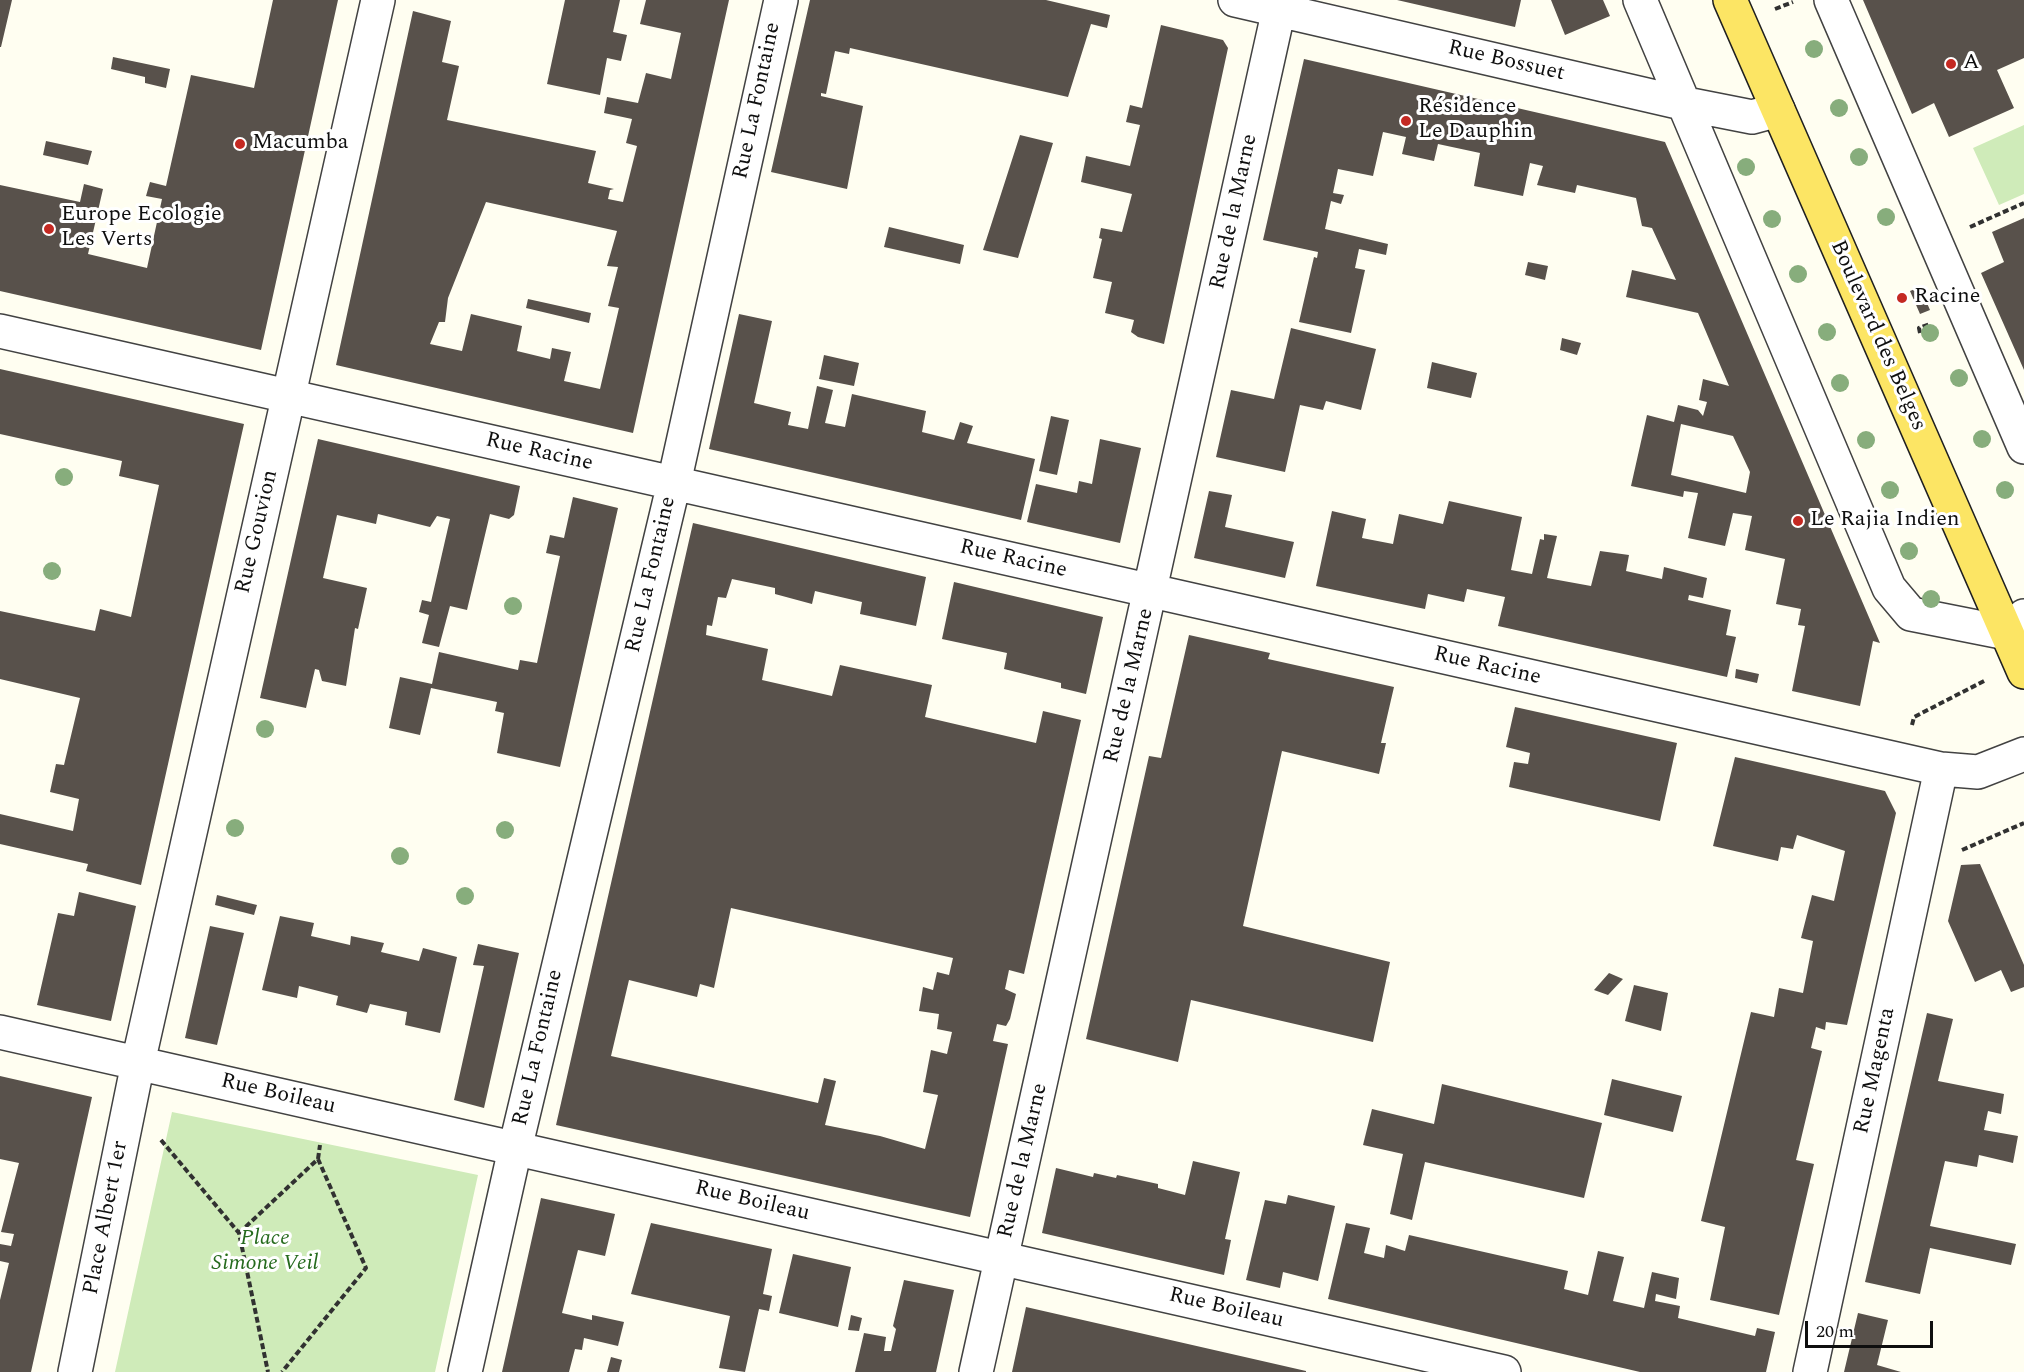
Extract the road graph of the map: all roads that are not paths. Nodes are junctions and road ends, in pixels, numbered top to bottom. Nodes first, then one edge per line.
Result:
1 (378, 0) edge
2 (780, 0) edge
3 (1235, 0) edge
4 (1640, 0) edge
5 (1730, 0) edge
6 (1831, 0) edge
7 (1280, 5) edge
8 (1686, 104) junction
9 (1778, 110) junction
10 (0, 331) edge
11 (288, 397) junction
12 (2024, 447) edge
13 (674, 483) junction
14 (1152, 591) junction
15 (2015, 625) edge
16 (2024, 672) edge
17 (2024, 754) edge
18 (1941, 769) junction
19 (0, 1032) edge
20 (138, 1063) junction
21 (515, 1149) junction
22 (1002, 1259) junction
23 (75, 1372) edge
24 (465, 1372) edge
25 (976, 1372) edge
26 (1504, 1372) edge
27 (1810, 1372) edge

1 - 11 street, Rue Gouvion
2 - 13 street, Rue La Fontaine
3 - 7 street, Rue Bossuet
4 - 8 street
5 - 9 main road, Boulevard des Belges
6 - 12 street
7 - 8 street, Rue Bossuet
7 - 14 street, Rue de la Marne
8 - 9 street, Rue Bossuet
8 - 15 street
9 - 15 main road, Boulevard des Belges
10 - 11 street, Rue Racine
11 - 13 street, Rue Racine
11 - 20 street, Rue Gouvion
13 - 14 street, Rue Racine
13 - 21 street, Rue La Fontaine
14 - 18 street, Rue Racine
14 - 22 street, Rue de la Marne
15 - 16 main road, Boulevard des Belges
17 - 18 street, Rue Racine
18 - 27 street, Rue Magenta
19 - 20 street, Rue Boileau
20 - 21 street, Rue Boileau
20 - 23 street, Place Albert 1er
21 - 22 street, Rue Boileau
21 - 24 street
22 - 25 street, Rue de la Marne
22 - 26 street, Rue Boileau

